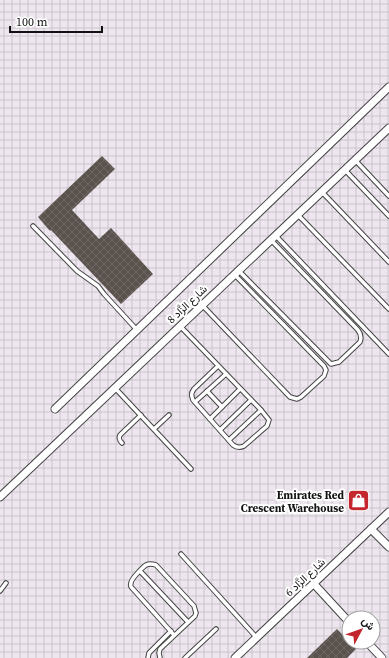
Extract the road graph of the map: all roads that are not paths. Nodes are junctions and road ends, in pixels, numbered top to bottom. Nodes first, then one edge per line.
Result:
1 (389, 87) edge
2 (388, 130) edge
3 (355, 160) junction
4 (345, 170) junction
5 (322, 192) junction
6 (389, 196) edge
7 (298, 215) junction
8 (389, 216) edge
9 (33, 226) dead end
10 (273, 238) junction
11 (389, 262) edge
12 (237, 273) junction
13 (202, 305) junction
14 (389, 309) edge
15 (180, 326) junction
16 (137, 330) junction
17 (389, 354) edge
18 (218, 366) junction
19 (226, 374) junction
20 (115, 388) junction
21 (240, 389) junction
22 (207, 391) junction
23 (251, 400) junction
24 (195, 402) junction
25 (222, 407) junction
26 (55, 409) dead end
27 (261, 410) junction
28 (141, 415) junction
29 (169, 415) dead end
30 (210, 419) junction
31 (154, 429) junction
32 (220, 430) junction
33 (229, 440) junction
34 (122, 444) dead end
35 (191, 469) dead end
36 (0, 496) edge
37 (389, 512) edge
38 (371, 529) junction
39 (389, 547) edge
40 (181, 554) dead end
41 (140, 571) junction
42 (6, 583) dead end
43 (314, 584) junction
44 (0, 591) edge
45 (341, 613) edge
46 (188, 622) junction
47 (216, 628) dead end
48 (171, 631) junction
49 (174, 635) junction
50 (257, 638) junction
51 (374, 650) edge
52 (148, 658) edge
53 (160, 658) edge
54 (185, 658) edge
55 (235, 658) edge
56 (382, 658) edge

1 - 16 street, شارع الزَّاد 8
2 - 3 street, شارع الزَّاد 8
3 - 4 street, شارع الزَّاد 8
3 - 6 lane
4 - 5 street, شارع الزَّاد 8
4 - 8 lane
5 - 7 street, شارع الزَّاد 8
5 - 11 lane
7 - 10 street, شارع الزَّاد 8
7 - 14 lane
9 - 16 lane
10 - 12 street, شارع الزَّاد 8
10 - 12 lane
10 - 17 lane
12 - 13 street, شارع الزَّاد 8
12 - 13 lane
13 - 15 street, شارع الزَّاد 8
15 - 18 lane
15 - 20 street, شارع الزَّاد 8
16 - 26 street, شارع الزَّاد 8
18 - 19 lane
18 - 24 lane
19 - 21 lane
19 - 22 lane
20 - 28 lane
20 - 36 street, شارع الزَّاد 8
21 - 23 lane
21 - 25 lane
22 - 24 lane
22 - 25 lane
23 - 27 lane
23 - 32 lane
24 - 30 lane
25 - 30 lane
27 - 33 lane
27 - 33 lane
28 - 31 lane
28 - 34 lane
29 - 31 lane
30 - 32 lane
31 - 35 lane
32 - 33 lane
37 - 38 street, شارع الزَّاد 6
38 - 39 street
38 - 43 street, شارع الزَّاد 6
40 - 50 lane
41 - 46 lane
41 - 46 lane
41 - 48 lane
42 - 44 lane
43 - 45 street
43 - 50 street, شارع الزَّاد 6
46 - 49 lane
47 - 54 lane
48 - 49 lane
48 - 52 lane
49 - 53 lane
50 - 55 street, شارع الزَّاد 6
51 - 56 street

